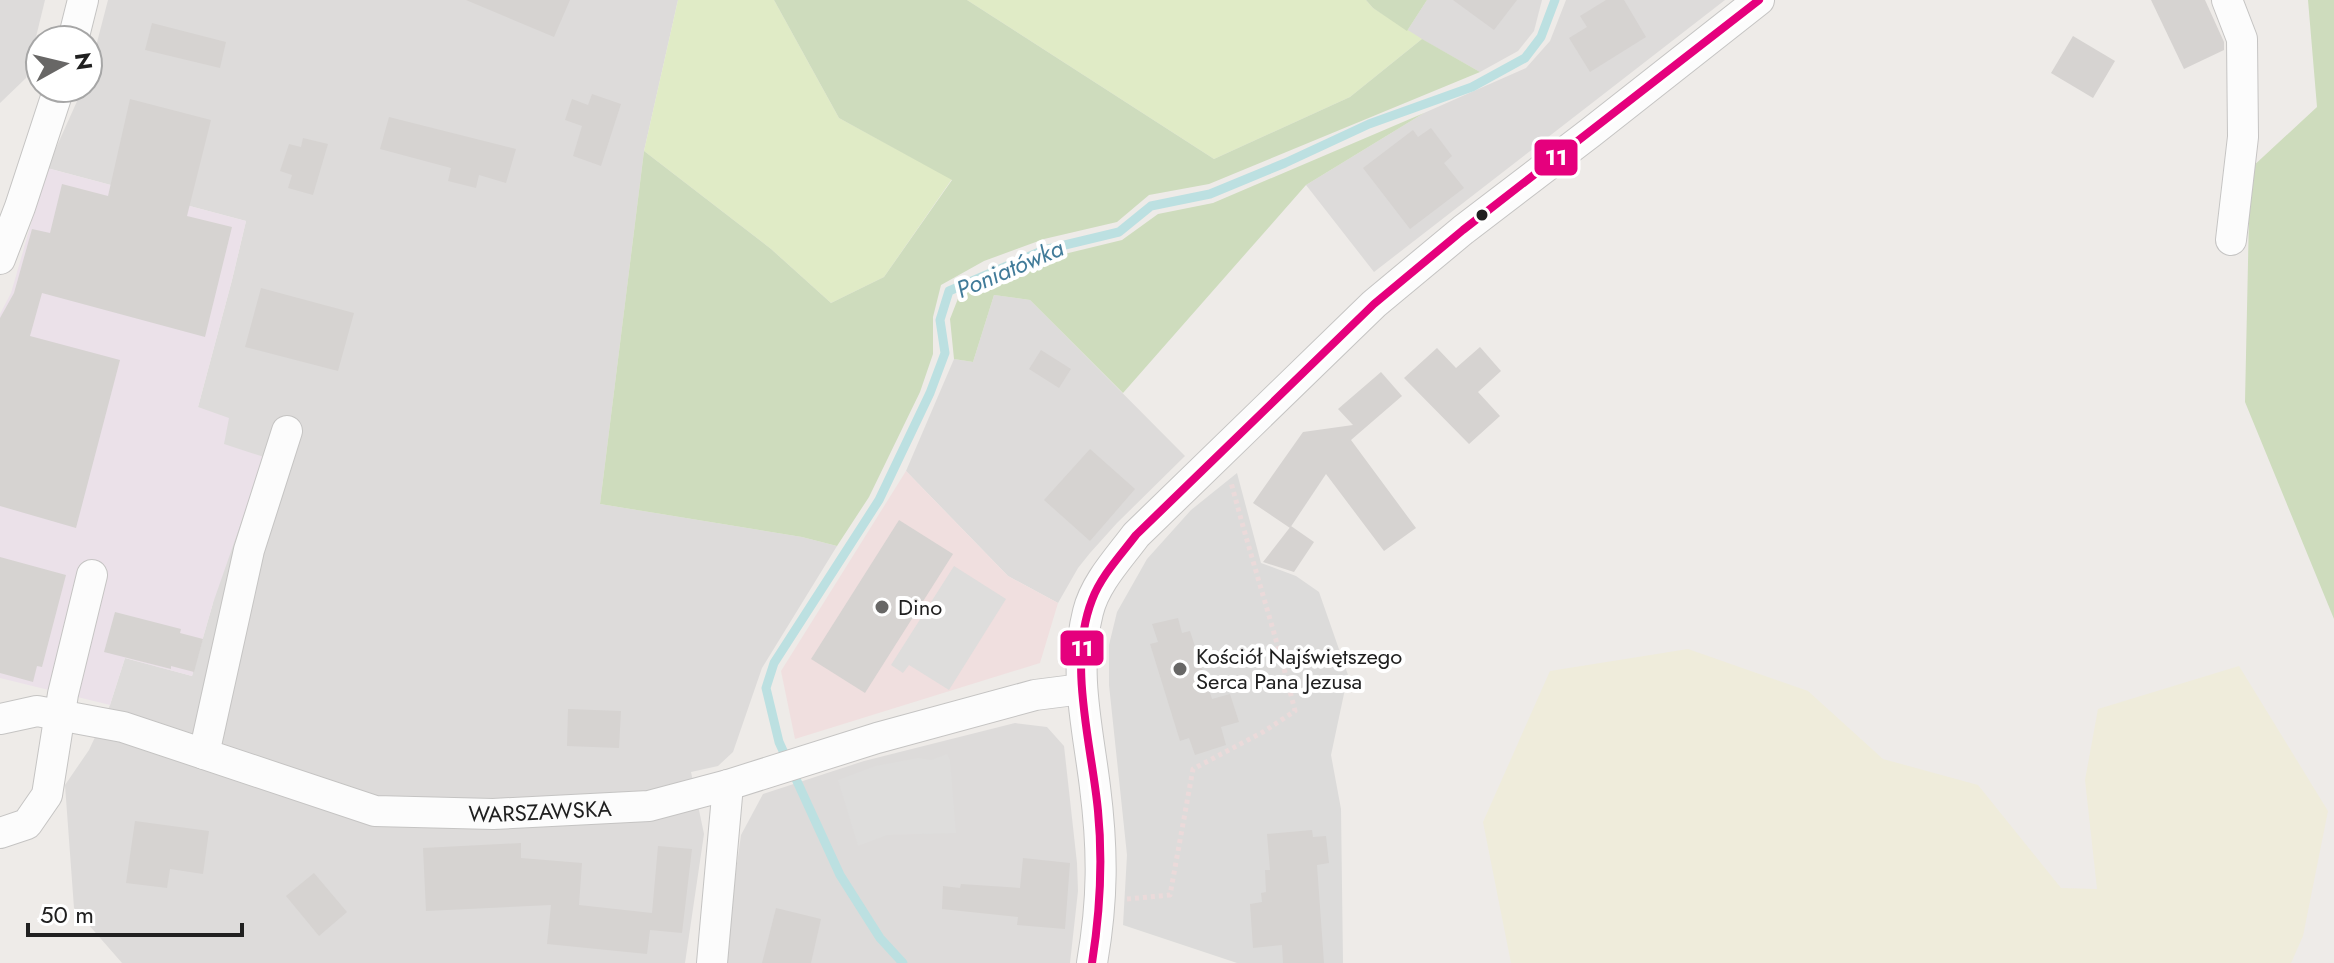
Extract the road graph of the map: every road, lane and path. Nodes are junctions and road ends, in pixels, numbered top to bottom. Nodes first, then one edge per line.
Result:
1 (83, 0) edge
2 (1759, 0) edge
3 (2227, 0) edge
4 (77, 24) edge
5 (54, 104) edge
6 (2231, 240) dead end
7 (0, 259) edge
8 (287, 431) dead end
9 (1228, 468) dead end
10 (92, 575) dead end
11 (1082, 689) junction
12 (59, 716) junction
13 (0, 719) edge
14 (204, 754) junction
15 (728, 785) junction
16 (0, 833) edge
17 (1118, 899) dead end
18 (712, 963) edge
19 (1092, 963) edge

1 - 4 street
2 - 11 street
3 - 6 street
5 - 7 street
8 - 14 street
9 - 17 path
10 - 12 street
11 - 15 street, WARSZAWSKA
11 - 19 street
12 - 13 street, WARSZAWSKA
12 - 14 street, WARSZAWSKA
12 - 16 street
14 - 15 street, WARSZAWSKA
15 - 18 street

